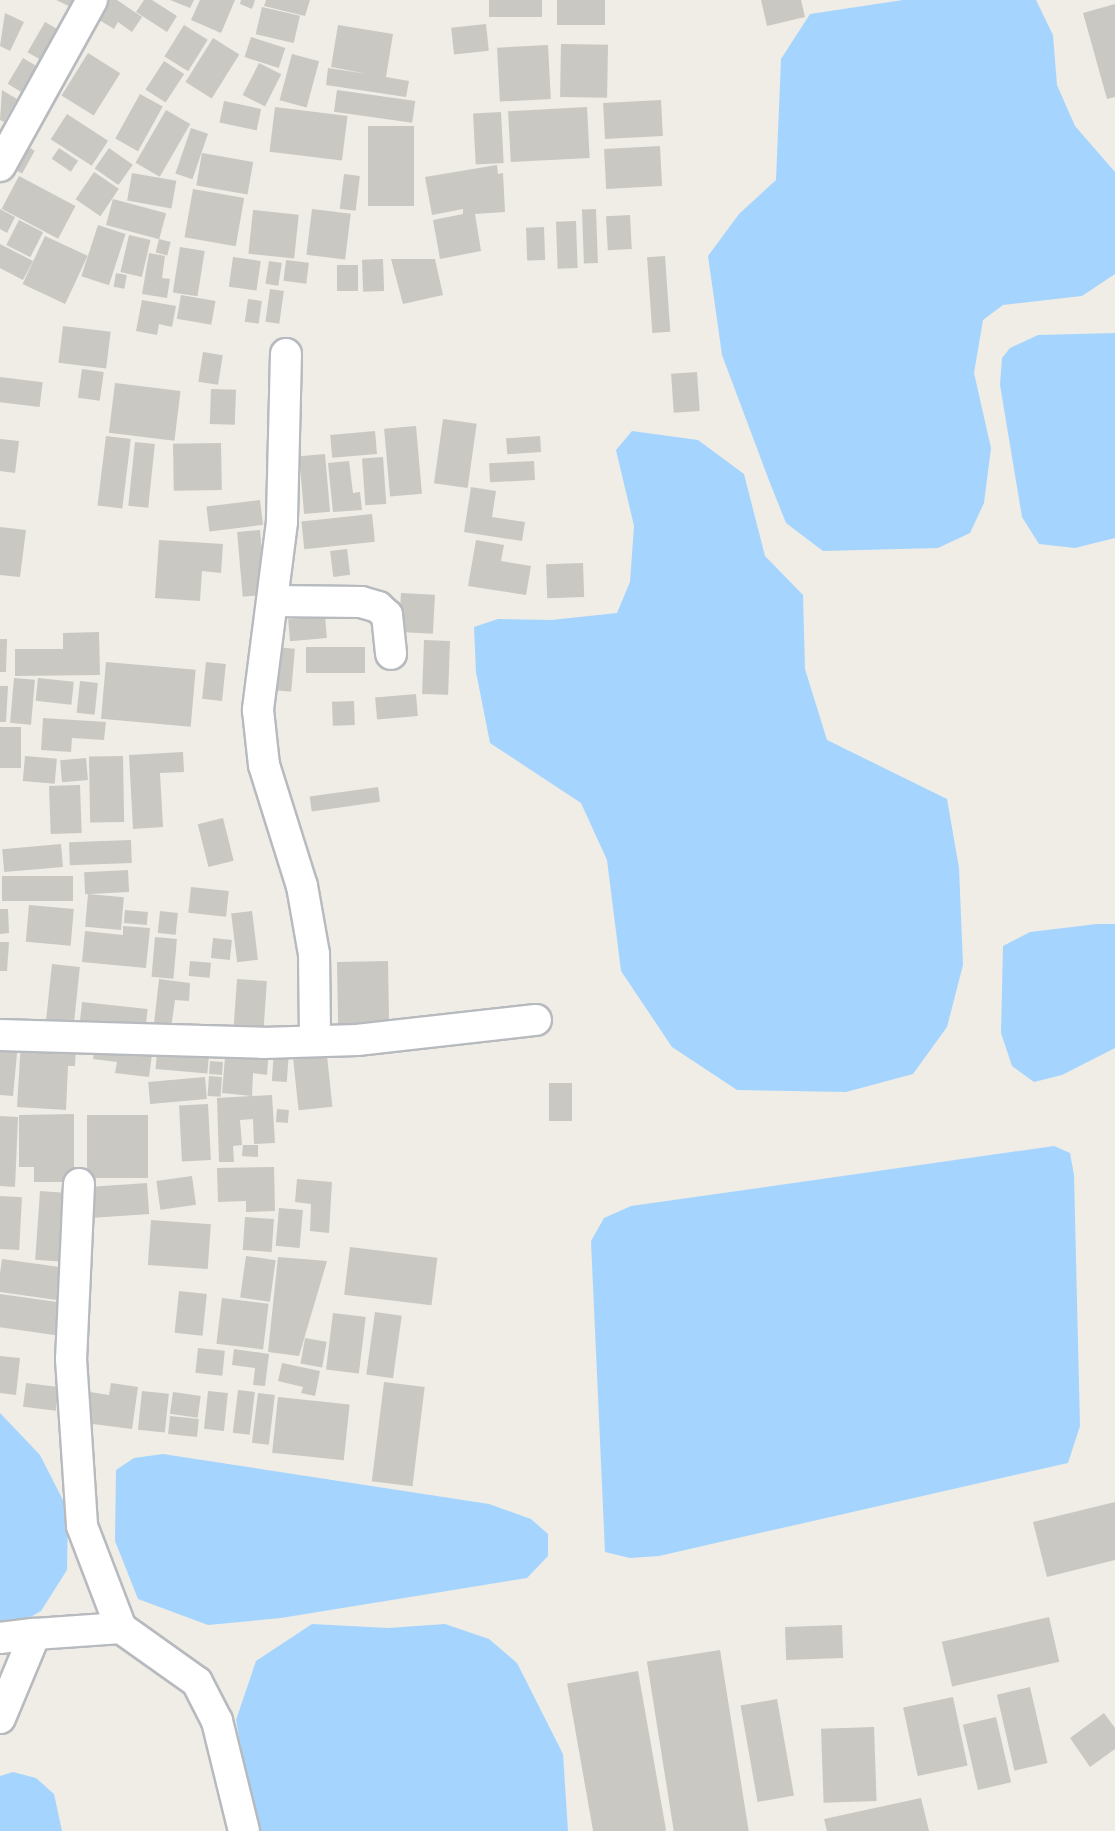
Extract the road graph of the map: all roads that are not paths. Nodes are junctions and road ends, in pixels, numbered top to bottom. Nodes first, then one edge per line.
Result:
1 (92, 0) edge
2 (0, 166) edge
3 (286, 354) dead end
4 (273, 601) junction
5 (391, 654) dead end
6 (536, 1020) dead end
7 (0, 1035) edge
8 (315, 1041) junction
9 (79, 1184) dead end
10 (121, 1628) junction
11 (35, 1634) junction
12 (0, 1638) edge
13 (0, 1718) edge
14 (244, 1831) edge

1 - 2 street
3 - 4 street
4 - 5 street
4 - 8 street
6 - 8 street
7 - 8 street
9 - 10 street
10 - 11 street
10 - 14 street
11 - 12 street
11 - 13 street

